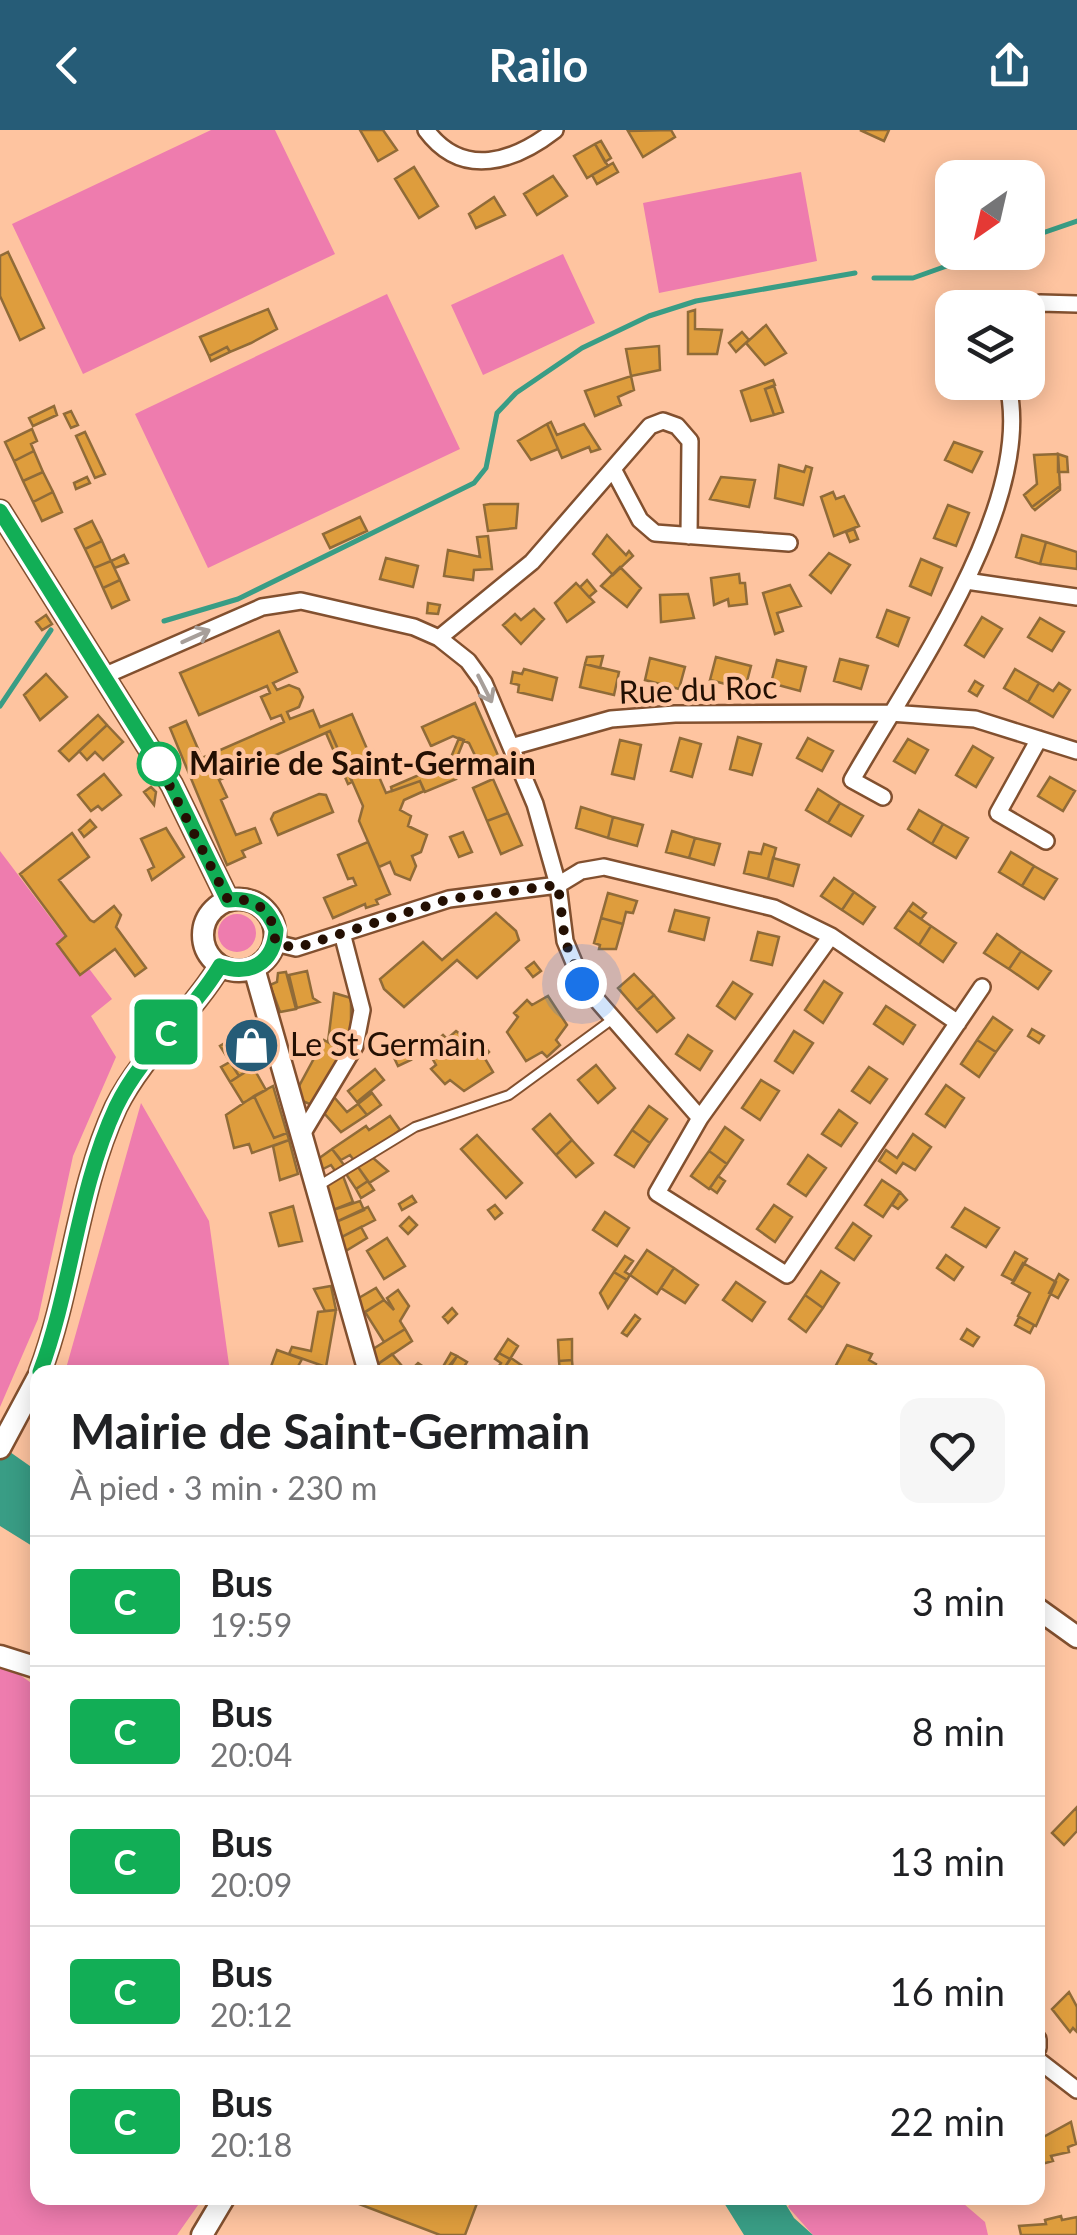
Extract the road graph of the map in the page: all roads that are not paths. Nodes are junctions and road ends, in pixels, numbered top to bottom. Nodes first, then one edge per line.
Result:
1 (426, 130) edge
2 (555, 130) edge
3 (1045, 303) edge
4 (1077, 304) edge
5 (1011, 400) edge
6 (614, 469) junction
7 (0, 511) edge
8 (689, 536) junction
9 (789, 543) dead end
10 (966, 580) junction
11 (1077, 598) edge
12 (439, 638) junction
13 (106, 674) junction
14 (890, 712) junction
15 (1039, 739) junction
16 (511, 747) junction
17 (1077, 752) edge
18 (883, 797) dead end
19 (1046, 841) dead end
20 (558, 885) junction
21 (228, 900) junction
22 (342, 933) junction
23 (832, 936) junction
24 (275, 943) junction
25 (220, 966) junction
26 (254, 968) junction
27 (982, 987) dead end
28 (610, 1021) junction
29 (958, 1023) junction
30 (700, 1118) junction
31 (302, 1136) junction
32 (316, 1187) junction
33 (43, 1365) edge
34 (367, 1365) edge
35 (30, 1392) edge
36 (5, 1440) edge
37 (1045, 1614) edge
38 (1077, 1637) edge
39 (0, 1656) edge
40 (30, 1665) edge
41 (1045, 2065) edge
42 (1077, 2090) edge
43 (220, 2205) edge
44 (202, 2235) edge

1 - 2 street
3 - 4 street
5 - 10 street
6 - 8 street
6 - 8 street
6 - 12 street
7 - 13 street
8 - 9 street
10 - 11 street
10 - 14 street
13 -> 12 street
12 -> 16 street
13 - 21 street
14 - 15 street, Rue du Roc
14 - 16 street, Rue du Roc
14 - 18 street
15 - 17 street, Rue du Roc
15 - 19 street
16 - 20 street
20 - 22 street
20 - 23 street
20 - 28 street
21 - 24 street
21 - 25 street
22 - 24 street
22 - 31 street
23 - 29 street
23 - 30 street
24 - 26 street
25 - 26 street
25 - 33 street
26 - 31 street
27 - 29 street
28 - 30 street
28 - 32 lane
29 - 30 street
31 - 32 street
32 - 34 street
35 - 36 street
37 - 38 street
39 - 40 street
41 - 42 street
43 - 44 street

